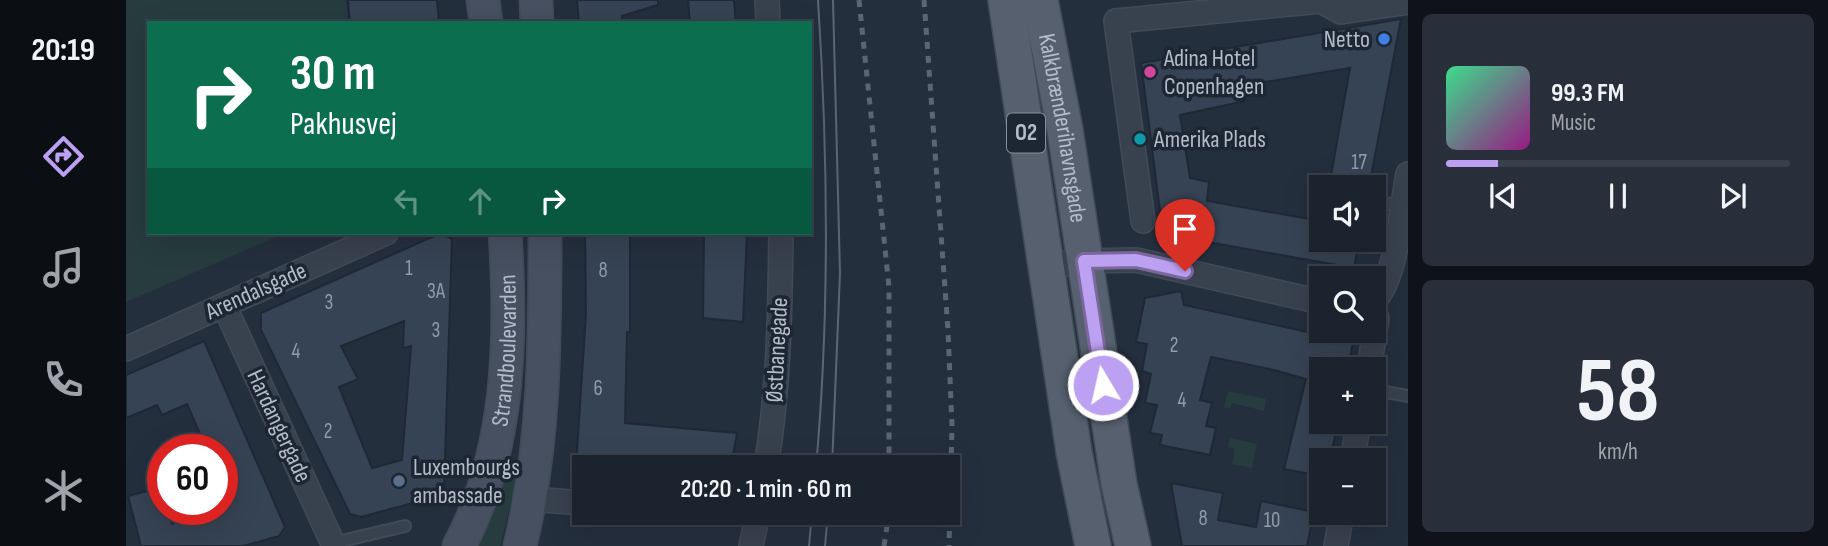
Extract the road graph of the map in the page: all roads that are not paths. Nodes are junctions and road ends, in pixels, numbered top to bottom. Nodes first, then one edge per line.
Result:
1 (483, 0) edge
2 (536, 0) edge
3 (766, 0) edge
4 (1006, 0) edge
5 (1040, 0) edge
6 (1322, 1) edge
7 (1408, 2) edge
8 (1203, 6) edge
9 (486, 21) edge
10 (537, 21) edge
11 (768, 21) edge
12 (1408, 174) edge
13 (1386, 203) edge
14 (1402, 206) junction
15 (1143, 221) dead end
16 (382, 235) edge
17 (505, 235) edge
18 (545, 235) edge
19 (781, 235) edge
20 (1084, 261) junction
21 (1046, 266) junction
22 (1386, 281) edge
23 (1309, 299) edge
24 (224, 305) junction
25 (126, 349) edge
26 (1386, 392) edge
27 (1408, 396) edge
28 (768, 455) edge
29 (530, 499) junction
30 (572, 502) edge
31 (755, 525) edge
32 (1340, 525) edge
33 (405, 526) dead end
34 (333, 545) edge
35 (459, 546) edge
36 (520, 546) edge
37 (751, 546) edge
38 (1093, 546) edge
39 (1133, 546) edge
40 (1336, 546) edge

1 - 9 street
2 - 10 street
3 - 11 street
4 - 21 main road, Kalkbrænderihavnsgade / O2
5 - 20 main road, Kalkbrænderihavnsgade / O2
6 - 7 street
6 - 8 street
8 - 15 street
12 - 14 street
13 - 14 lane
14 - 22 street
16 - 24 street, Arendalsgade
17 - 35 street, Strandboulevarden
18 - 29 street, Strandboulevarden
19 - 28 street, Østbanegade
20 - 21 street
20 - 23 street
20 - 39 main road, Kalkbrænderihavnsgade / O2
21 - 38 main road, Kalkbrænderihavnsgade / O2
24 - 25 street, Arendalsgade
24 - 34 street, Hardangergade
26 - 27 lane
29 - 30 street
29 - 36 street, Strandboulevarden
31 - 37 street
32 - 40 street
33 - 34 lane

